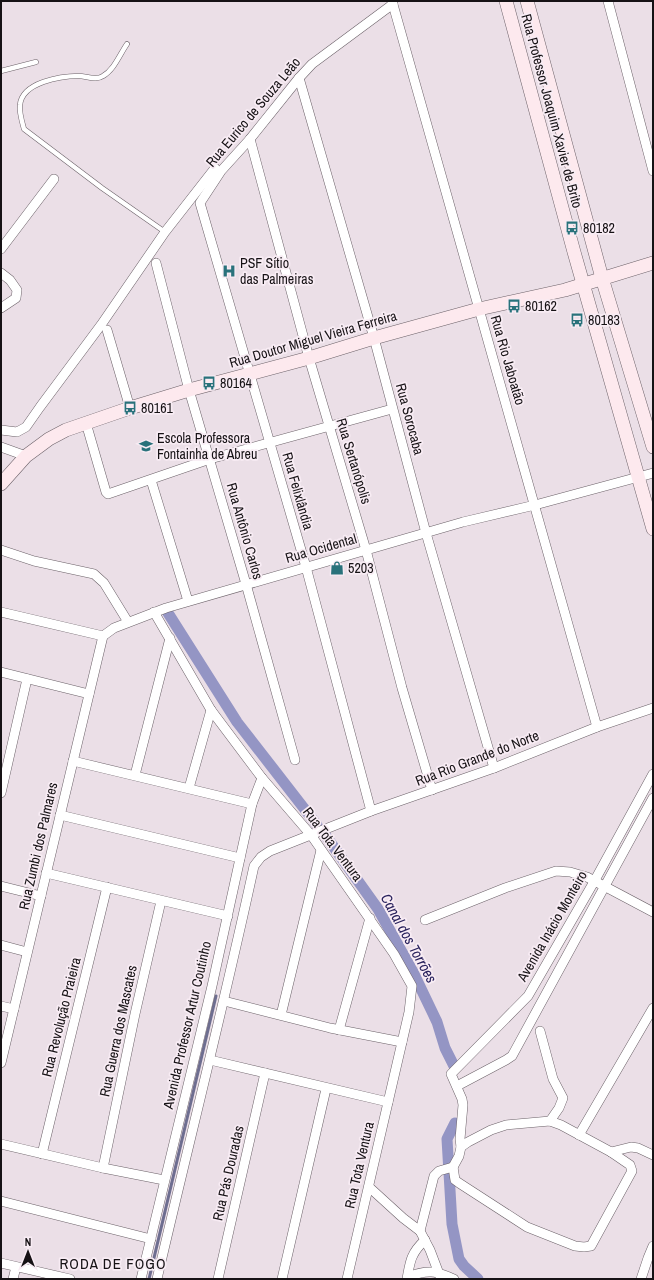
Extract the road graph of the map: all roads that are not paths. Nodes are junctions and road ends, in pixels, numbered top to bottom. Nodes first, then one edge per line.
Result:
1 (506, 1) edge
2 (527, 1) edge
3 (608, 1) edge
4 (393, 2) edge
5 (127, 44) dead end
6 (36, 62) dead end
7 (1, 71) edge
8 (299, 78) junction
9 (250, 139) junction
10 (215, 168) dead end
11 (653, 171) edge
12 (54, 179) dead end
13 (200, 202) joint
14 (166, 232) junction
15 (1, 249) edge
16 (156, 263) dead end
17 (653, 263) edge
18 (1, 273) edge
19 (602, 278) junction
20 (584, 284) junction
21 (1, 308) edge
22 (479, 309) junction
23 (107, 330) dead end
24 (374, 338) junction
25 (309, 358) junction
26 (250, 374) junction
27 (189, 390) junction
28 (130, 408) junction
29 (392, 409) junction
30 (86, 423) junction
31 (328, 426) junction
32 (1, 430) edge
33 (270, 443) junction
34 (1, 447) edge
35 (653, 447) edge
36 (26, 456) junction
37 (210, 459) junction
38 (653, 473) edge
39 (639, 477) junction
40 (151, 480) junction
41 (1, 484) edge
42 (535, 505) junction
43 (653, 529) edge
44 (426, 532) junction
45 (1, 550) edge
46 (366, 550) junction
47 (306, 567) junction
48 (246, 584) junction
49 (188, 601) junction
50 (1, 612) edge
51 (154, 612) junction
52 (128, 622) junction
53 (103, 636) junction
54 (170, 638) junction
55 (1, 672) edge
56 (27, 679) junction
57 (89, 694) junction
58 (653, 708) edge
59 (211, 710) junction
60 (597, 727) junction
61 (295, 760) dead end
62 (73, 761) junction
63 (494, 768) junction
64 (653, 774) edge
65 (134, 775) junction
66 (262, 778) junction
67 (189, 788) junction
68 (432, 790) junction
69 (1, 793) edge
70 (653, 798) edge
71 (252, 804) junction
72 (371, 811) junction
73 (60, 815) junction
74 (311, 835) junction
75 (321, 850) junction
76 (240, 858) junction
77 (46, 873) junction
78 (595, 880) junction
79 (1, 886) edge
80 (606, 886) junction
81 (107, 887) junction
82 (41, 896) junction
83 (161, 901) junction
84 (653, 912) edge
85 (228, 916) junction
86 (370, 918) junction
87 (425, 920) dead end
88 (1, 945) edge
89 (28, 952) junction
90 (224, 1000) junction
91 (1, 1006) edge
92 (653, 1008) edge
93 (14, 1009) junction
94 (281, 1015) junction
95 (339, 1030) junction
96 (540, 1031) dead end
97 (402, 1042) junction
98 (210, 1060) junction
99 (1, 1063) edge
100 (265, 1073) junction
101 (457, 1086) junction
102 (326, 1089) junction
103 (388, 1102) junction
104 (550, 1121) junction
105 (579, 1135) junction
106 (1, 1144) edge
107 (461, 1147) junction
108 (611, 1152) junction
109 (42, 1154) junction
110 (653, 1155) edge
111 (103, 1168) junction
112 (452, 1168) junction
113 (164, 1180) junction
114 (369, 1187) junction
115 (1, 1201) edge
116 (420, 1231) junction
117 (151, 1239) junction
118 (425, 1240) junction
119 (653, 1246) edge
120 (1, 1263) edge
121 (16, 1267) junction
122 (440, 1276) edge
123 (408, 1278) edge
124 (14, 1279) edge
125 (70, 1279) edge
126 (141, 1279) edge
127 (157, 1279) edge
128 (218, 1279) edge
129 (282, 1279) edge
130 (347, 1279) edge
131 (454, 1279) edge
132 (641, 1279) edge

1 - 20 street, Rua Professor Joaquim Xavier de Brito
2 - 19 street, Rua Professor Joaquim Xavier de Brito
3 - 11 street
4 - 8 street, Rua Eurico de Souza Leão
4 - 22 street, Rua Rio Jaboatão
5 - 14 lane
6 - 7 lane
8 - 9 street, Rua Eurico de Souza Leão
8 - 24 street, Rua Sorocaba
9 - 13 street, Rua Eurico de Souza Leão
9 - 25 street, Rua Sertanópolis
10 - 14 street
12 - 15 street
13 - 26 street, Rua Felixlândia
14 - 32 street
16 - 27 street, Rua Antônio Carlos
17 - 19 street, Rua Doutor Miguel Vieira Ferreira
18 - 21 street
19 - 20 street, Rua Doutor Miguel Vieira Ferreira
19 - 35 street, Rua Professor Joaquim Xavier de Brito
20 - 22 street, Rua Doutor Miguel Vieira Ferreira
20 - 39 street, Rua Professor Joaquim Xavier de Brito
22 - 24 street, Rua Doutor Miguel Vieira Ferreira
22 - 42 street, Rua Rio Jaboatão
23 - 28 street
24 - 25 street, Rua Doutor Miguel Vieira Ferreira
24 - 29 street, Rua Sorocaba
25 - 26 street, Rua Doutor Miguel Vieira Ferreira
25 - 31 street, Rua Sertanópolis
26 - 27 street, Rua Doutor Miguel Vieira Ferreira
26 - 33 street, Rua Felixlândia
27 - 28 street, Rua Doutor Miguel Vieira Ferreira
27 - 37 street, Rua Antônio Carlos
28 - 30 street, Rua Doutor Miguel Vieira Ferreira
29 - 31 street
29 - 44 street, Rua Sorocaba
30 - 36 street, Rua Doutor Miguel Vieira Ferreira
30 - 40 street
31 - 33 street
31 - 46 street, Rua Sertanópolis
33 - 37 street
33 - 47 street, Rua Felixlândia
34 - 36 street
36 - 41 street, Rua Doutor Miguel Vieira Ferreira
37 - 40 street
37 - 48 street, Rua Antônio Carlos
38 - 39 street, Rua Ocidental
39 - 42 street, Rua Ocidental
39 - 43 street, Rua Professor Joaquim Xavier de Brito
40 - 49 street
42 - 44 street, Rua Ocidental
42 - 60 street, Rua Rio Jaboatão
44 - 46 street, Rua Ocidental
44 - 63 street, Rua Sorocaba
45 - 52 street
46 - 47 street, Rua Ocidental
46 - 68 street, Rua Sertanópolis
47 - 48 street, Rua Ocidental
47 - 72 street, Rua Felixlândia
48 - 49 street, Rua Ocidental
48 - 61 street, Rua Antônio Carlos
49 - 51 street, Rua Ocidental
50 - 53 street
51 - 52 street, Rua Ocidental
51 - 54 street, Rua Tota Ventura
52 - 53 street, Rua Ocidental
53 - 57 street, Rua Zumbi dos Palmares
54 - 59 street, Rua Tota Ventura
54 - 65 street
55 - 56 street
56 - 57 street
56 - 69 street
57 - 62 street, Rua Zumbi dos Palmares
58 - 60 street, Rua Rio Grande do Norte
59 - 66 street, Rua Tota Ventura
59 - 67 street
60 - 63 street, Rua Rio Grande do Norte
62 - 65 street
62 - 73 street, Rua Zumbi dos Palmares
63 - 68 street, Rua Rio Grande do Norte
64 - 78 street, Avenida Inácio Monteiro
65 - 67 street
66 - 71 street, Avenida Professor Artur Coutinho
66 - 74 street, Rua Tota Ventura
67 - 71 street
68 - 72 street, Rua Rio Grande do Norte
70 - 80 street, Avenida Inácio Monteiro
71 - 76 street, Avenida Professor Artur Coutinho
72 - 74 street, Rua Rio Grande do Norte
73 - 76 street
73 - 77 street, Rua Zumbi dos Palmares
74 - 75 street, Rua Tota Ventura
74 - 90 street, Avenida Professor Artur Coutinho
75 - 86 street, Rua Tota Ventura
75 - 94 street
76 - 85 street, Avenida Professor Artur Coutinho
77 - 81 street
77 - 82 street, Rua Zumbi dos Palmares
78 - 80 street
78 - 87 street
78 - 101 street, Avenida Inácio Monteiro
79 - 82 street
80 - 84 street
80 - 101 street, Avenida Inácio Monteiro
81 - 83 street
81 - 109 street, Rua Revolução Praieira
82 - 89 street, Rua Zumbi dos Palmares
83 - 85 street
83 - 111 street, Rua Guerra dos Mascates
85 - 113 street, Avenida Professor Artur Coutinho
86 - 95 street
86 - 97 street, Rua Tota Ventura
88 - 89 street
89 - 93 street, Rua Zumbi dos Palmares
90 - 94 street
90 - 98 street, Avenida Professor Artur Coutinho
91 - 93 street
92 - 105 street
93 - 99 street, Rua Zumbi dos Palmares
94 - 95 street
95 - 97 street
96 - 104 street
97 - 103 street, Rua Tota Ventura
98 - 100 street
98 - 127 street, Avenida Professor Artur Coutinho
100 - 102 street
100 - 128 street, Rua Pás Douradas
101 - 107 street
102 - 103 street
102 - 129 street
103 - 114 street, Rua Tota Ventura
104 - 105 street
104 - 107 street
105 - 108 street
106 - 109 street
107 - 112 street
108 - 110 street
108 - 112 street
109 - 111 street
111 - 113 street
112 - 116 street
113 - 117 street, Avenida Professor Artur Coutinho
114 - 116 street
114 - 130 street, Rua Tota Ventura
115 - 117 street
116 - 118 street
117 - 126 street, Avenida Professor Artur Coutinho
118 - 122 street
118 - 123 street
119 - 132 street
120 - 121 street
121 - 124 street
121 - 125 street
122 - 123 street
122 - 131 street

